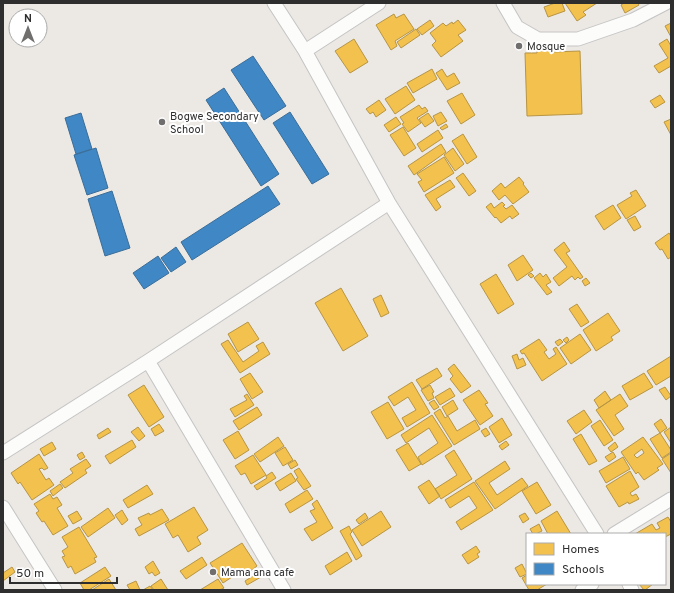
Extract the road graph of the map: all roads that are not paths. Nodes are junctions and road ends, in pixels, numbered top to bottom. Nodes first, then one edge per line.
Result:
1 (274, 3) edge
2 (379, 3) edge
3 (503, 3) edge
4 (666, 3) edge
5 (305, 52) junction
6 (389, 203) junction
7 (148, 361) junction
8 (3, 453) edge
9 (671, 499) edge
10 (3, 507) edge
11 (596, 533) edge
12 (616, 533) edge
13 (55, 590) edge
14 (284, 590) edge

1 - 5 street
2 - 5 street
3 - 4 street
5 - 6 street
6 - 7 street
6 - 11 street
7 - 8 street
7 - 14 street
9 - 12 street
10 - 13 street

